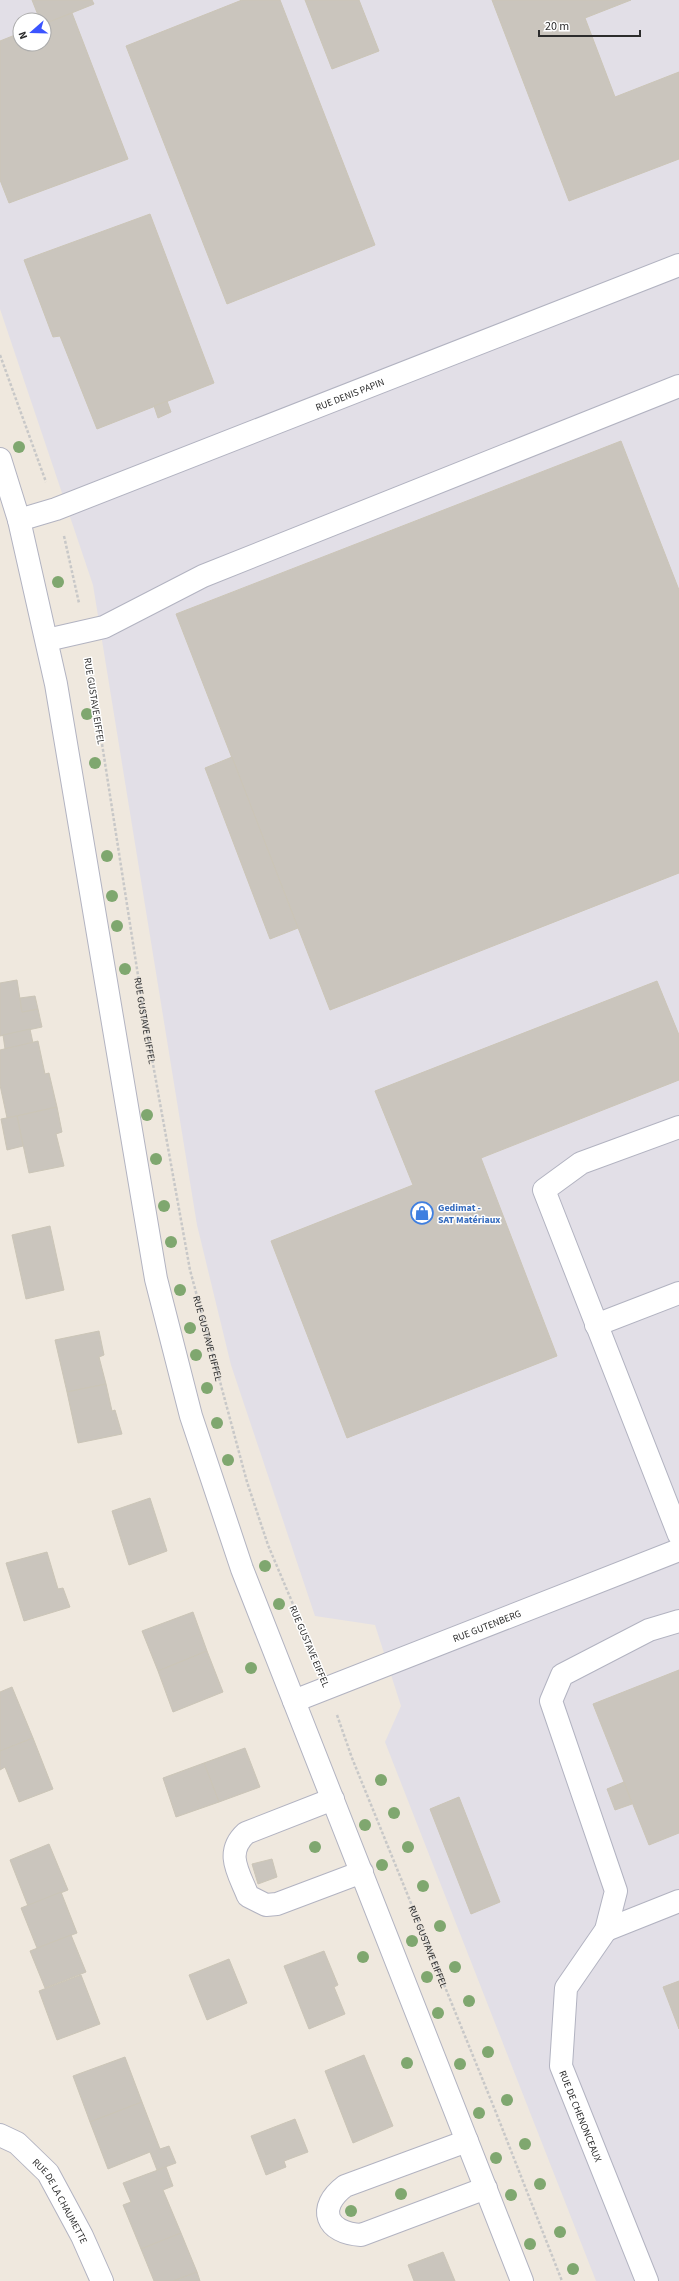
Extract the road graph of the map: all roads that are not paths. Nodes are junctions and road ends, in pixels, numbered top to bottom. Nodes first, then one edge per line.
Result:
1 (679, 265) edge
2 (679, 386) edge
3 (0, 459) edge
4 (19, 520) junction
5 (46, 640) junction
6 (679, 1127) edge
7 (679, 1293) edge
8 (596, 1325) junction
9 (679, 1535) edge
10 (679, 1550) edge
11 (679, 1621) edge
12 (294, 1701) junction
13 (333, 1799) junction
14 (362, 1872) junction
15 (679, 1901) edge
16 (606, 1930) junction
17 (0, 2135) edge
18 (467, 2141) junction
19 (486, 2188) junction
20 (102, 2281) edge
21 (522, 2281) edge
22 (647, 2281) edge

1 - 4 street, RUE DENIS PAPIN
2 - 5 street
3 - 4 street
4 - 5 street
5 - 12 street
6 - 8 street
7 - 8 street
8 - 9 street
10 - 12 street, RUE GUTENBERG
11 - 16 street
12 - 13 street
13 - 14 street
13 - 14 street
14 - 18 street
15 - 16 street
16 - 22 street, RUE DE CHENONCEAUX
17 - 20 street, RUE DE LA CHAUMETTE
18 - 19 street
18 - 19 street
19 - 21 street

